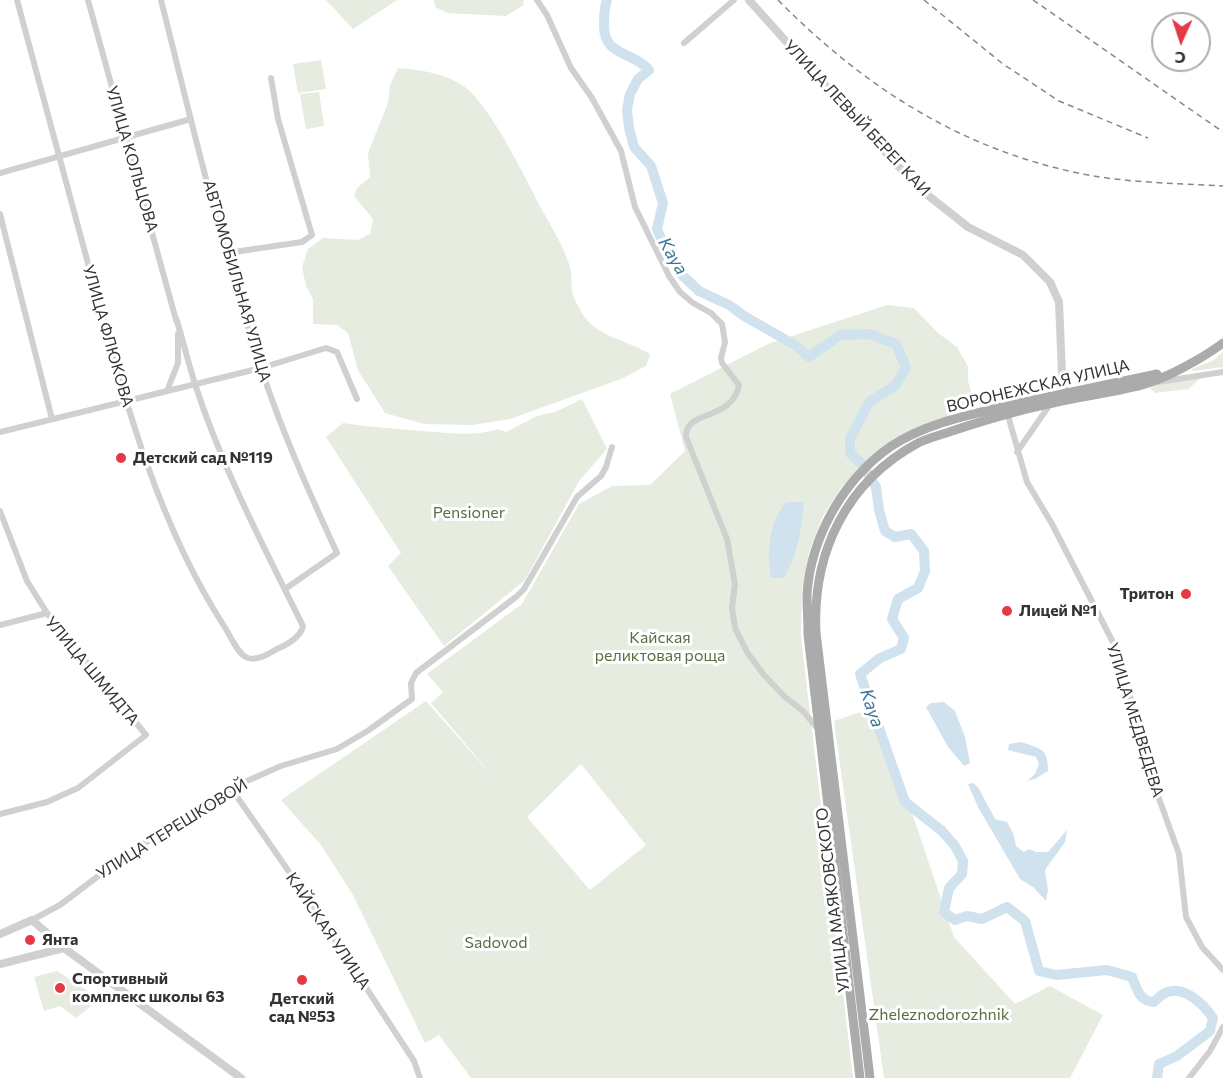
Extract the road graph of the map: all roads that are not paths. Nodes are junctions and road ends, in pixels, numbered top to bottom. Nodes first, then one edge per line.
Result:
1 (17, 0) edge
2 (88, 0) edge
3 (161, 0) edge
4 (537, 0) edge
5 (734, 0) edge
6 (749, 0) edge
7 (684, 43) dead end
8 (271, 78) dead end
9 (191, 119) junction
10 (125, 138) junction
11 (58, 158) junction
12 (0, 174) edge
13 (0, 214) edge
14 (227, 253) junction
15 (176, 318) junction
16 (1223, 343) edge
17 (261, 368) junction
18 (1177, 369) junction
19 (1223, 372) edge
20 (1196, 376) junction
21 (195, 384) junction
22 (1144, 384) junction
23 (167, 391) junction
24 (1066, 397) junction
25 (357, 399) dead end
26 (126, 402) junction
27 (1051, 403) junction
28 (1006, 410) junction
29 (52, 419) junction
30 (0, 432) edge
31 (612, 447) dead end
32 (1017, 452) junction
33 (854, 488) junction
34 (0, 511) edge
35 (285, 589) junction
36 (47, 613) junction
37 (0, 625) edge
38 (242, 655) joint
39 (819, 731) junction
40 (231, 788) junction
41 (0, 814) edge
42 (32, 920) junction
43 (0, 934) edge
44 (64, 948) junction
45 (0, 964) edge
46 (1223, 970) edge
47 (1223, 1028) edge
48 (241, 1078) edge
49 (420, 1078) edge
50 (860, 1078) edge
51 (870, 1078) edge
52 (1189, 1078) edge

1 - 11 street, УЛИЦА ФЛЮКОВА
2 - 10 street, УЛИЦА КОЛЬЦОВА
3 - 9 street, АВТОМОБИЛЬНАЯ УЛИЦА
4 - 39 street
5 - 7 street
6 - 24 street, УЛИЦА ЛЕВЫЙ БЕРЕГ КАИ
8 - 14 street
9 - 10 street
9 - 14 street, АВТОМОБИЛЬНАЯ УЛИЦА
10 - 11 street
10 - 15 street, УЛИЦА КОЛЬЦОВА
11 - 12 street
11 - 26 street, УЛИЦА ФЛЮКОВА
13 - 29 street
14 - 17 street, АВТОМОБИЛЬНАЯ УЛИЦА
15 - 21 street, УЛИЦА КОЛЬЦОВА
15 - 23 street, УЛИЦА КОЛЬЦОВА
16 - 18 main road
17 - 21 street
17 - 25 street
17 - 35 street, АВТОМОБИЛЬНАЯ УЛИЦА
18 - 20 street
18 - 22 main road, ВОРОНЕЖСКАЯ УЛИЦА
18 - 24 main road, ВОРОНЕЖСКАЯ УЛИЦА
19 - 20 street
20 - 22 street
21 - 23 street
21 - 35 street, УЛИЦА КОЛЬЦОВА
22 - 24 main road, ВОРОНЕЖСКАЯ УЛИЦА
23 - 26 street
24 - 27 main road, ВОРОНЕЖСКАЯ УЛИЦА
24 - 28 main road, ВОРОНЕЖСКАЯ УЛИЦА
26 - 29 street
26 - 38 street, УЛИЦА ФЛЮКОВА
27 - 28 main road, ВОРОНЕЖСКАЯ УЛИЦА
27 - 32 street
28 - 32 street, УЛИЦА МЕДВЕДЕВА
28 - 33 main road, ВОРОНЕЖСКАЯ УЛИЦА
28 - 33 main road, ВОРОНЕЖСКАЯ УЛИЦА
29 - 30 street
31 - 40 street, УЛИЦА ТЕРЕШКОВОЙ
32 - 46 street, УЛИЦА МЕДВЕДЕВА
33 - 39 main road
33 - 51 main road, УЛИЦА МАЯКОВСКОГО
34 - 36 street
35 - 38 street, УЛИЦА КОЛЬЦОВА
36 - 37 street, УЛИЦА ШМИДТА
36 - 41 street, УЛИЦА ШМИДТА
39 - 50 main road
40 - 42 street, УЛИЦА ТЕРЕШКОВОЙ
40 - 49 street, КАЙСКАЯ УЛИЦА
42 - 43 street
42 - 44 street
44 - 45 street
44 - 48 street
47 - 52 street

